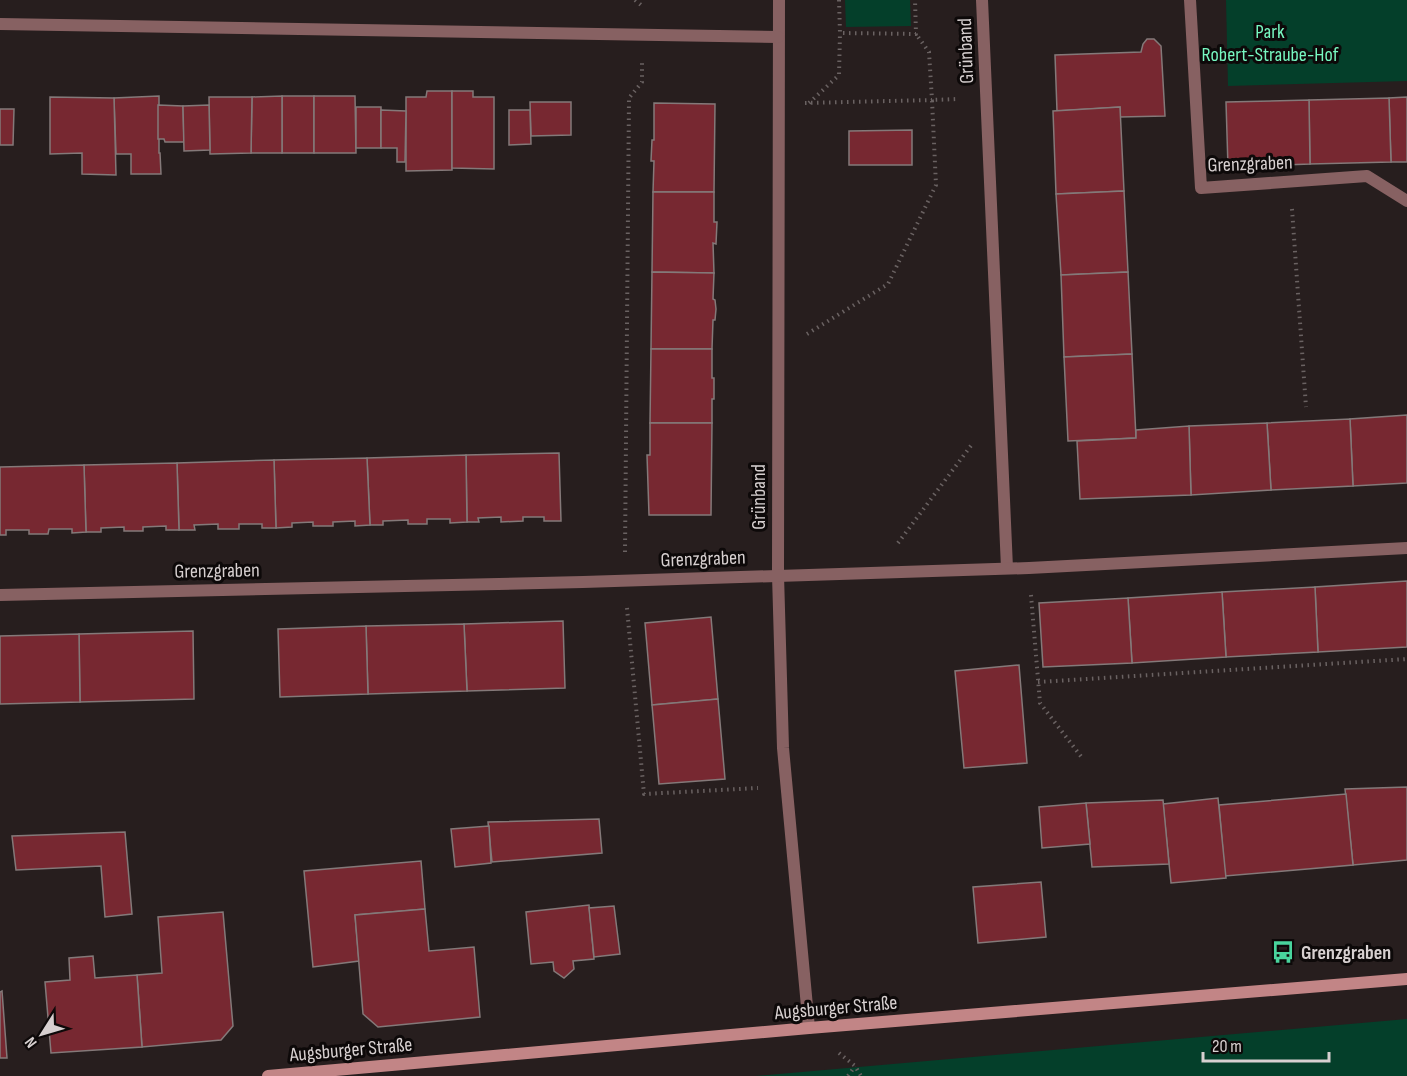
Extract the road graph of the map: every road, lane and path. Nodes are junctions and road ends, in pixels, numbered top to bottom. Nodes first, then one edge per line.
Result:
1 (779, 0) edge
2 (839, 0) edge
3 (915, 0) edge
4 (982, 0) edge
5 (1190, 0) edge
6 (0, 24) edge
7 (840, 33) junction
8 (642, 34) junction
9 (916, 34) junction
10 (778, 37) junction
11 (932, 100) junction
12 (779, 103) junction
13 (809, 103) junction
14 (1290, 182) junction
15 (1407, 201) edge
16 (778, 352) junction
17 (1001, 406) junction
18 (1306, 407) dead end
19 (626, 534) dead end
20 (1407, 548) edge
21 (1007, 568) junction
22 (1029, 568) junction
23 (876, 572) junction
24 (778, 575) junction
25 (0, 595) edge
26 (627, 610) dead end
27 (1407, 659) edge
28 (1038, 682) junction
29 (1083, 759) dead end
30 (786, 786) junction
31 (1407, 979) edge
32 (809, 1028) junction
33 (268, 1076) edge
34 (848, 1076) edge
35 (861, 1076) edge

1 - 10 street, Grünband
2 - 7 path
3 - 9 path
4 - 17 street, Grünband
5 - 14 street, Grenzgraben
6 - 8 street
7 - 9 path
7 - 13 path
8 - 10 street
8 - 19 path
9 - 11 path
10 - 12 street, Grünband
11 - 13 path
11 - 16 path
12 - 13 path
12 - 16 street, Grünband
14 - 15 street, Grenzgraben
14 - 18 path
16 - 24 street, Grünband
17 - 21 street, Grünband
17 - 23 path
20 - 22 street, Grenzgraben
21 - 22 street, Grenzgraben
21 - 23 street, Grenzgraben
22 - 28 path
23 - 24 street, Grenzgraben
24 - 25 street, Grenzgraben
24 - 30 street, Grünband
26 - 30 path
27 - 28 path
28 - 29 path
30 - 32 street, Grünband
31 - 32 street, Augsburger Straße
32 - 33 street, Augsburger Straße
34 - 35 path

